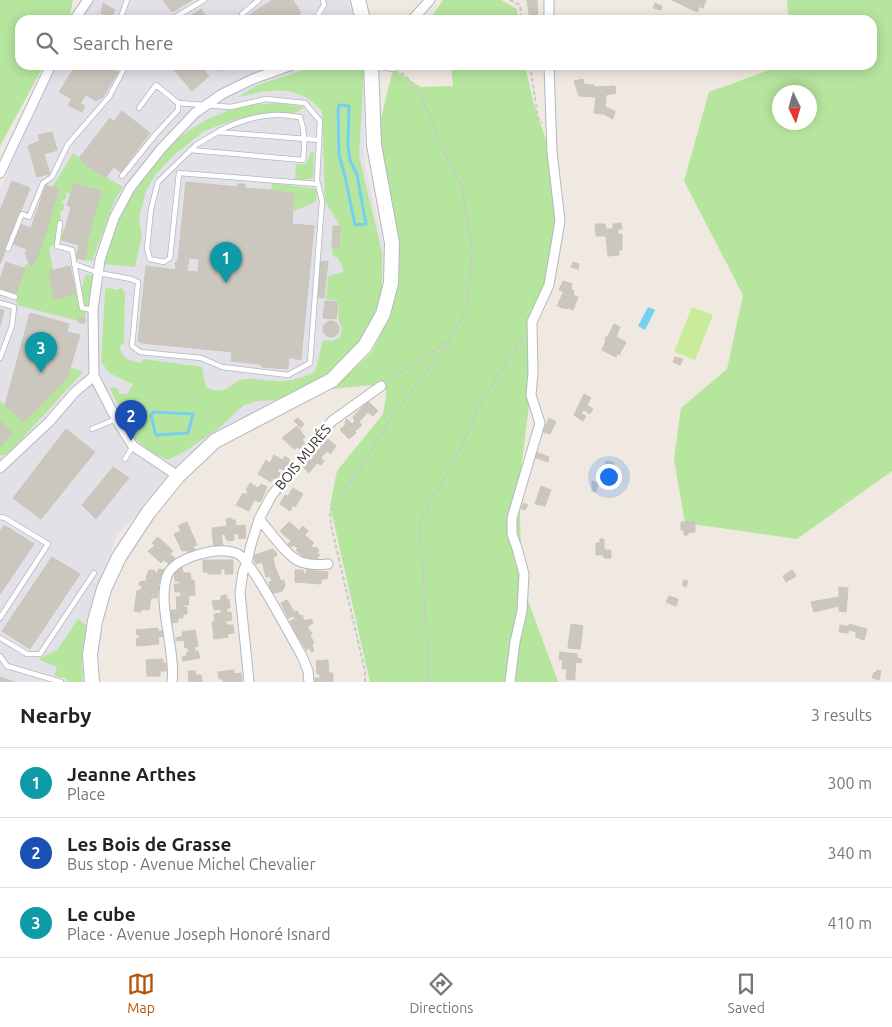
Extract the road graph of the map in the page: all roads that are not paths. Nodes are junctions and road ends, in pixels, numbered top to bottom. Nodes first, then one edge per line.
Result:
1 (88, 0) edge
2 (127, 0) edge
3 (204, 0) edge
4 (259, 0) edge
5 (323, 0) edge
6 (358, 0) edge
7 (430, 0) edge
8 (549, 0) edge
9 (78, 15) edge
10 (122, 15) edge
11 (179, 15) edge
12 (242, 15) edge
13 (318, 15) edge
14 (362, 15) edge
15 (416, 15) edge
16 (549, 15) edge
17 (50, 70) edge
18 (123, 70) edge
19 (278, 70) edge
20 (371, 70) edge
21 (549, 70) edge
22 (178, 103) junction
23 (206, 106) junction
24 (139, 108) dead end
25 (218, 132) junction
26 (305, 139) junction
27 (319, 140) junction
28 (190, 150) junction
29 (0, 173) edge
30 (122, 176) dead end
31 (318, 184) junction
32 (60, 223) dead end
33 (8, 249) dead end
34 (74, 264) junction
35 (99, 274) junction
36 (0, 292) edge
37 (16, 297) dead end
38 (0, 303) edge
39 (93, 310) junction
40 (0, 358) edge
41 (94, 376) junction
42 (381, 386) road end
43 (116, 419) junction
44 (92, 429) dead end
45 (134, 446) junction
46 (125, 459) dead end
47 (0, 468) edge
48 (178, 476) junction
49 (0, 517) edge
50 (260, 519) junction
51 (248, 562) junction
52 (328, 564) dead end
53 (94, 573) dead end
54 (0, 618) edge
55 (0, 638) edge
56 (0, 656) edge
57 (61, 682) edge
58 (92, 682) edge
59 (172, 682) edge
60 (250, 682) edge
61 (309, 682) edge
62 (510, 682) edge

1 - 9 street
2 - 10 lane
3 - 11 lane
4 - 12 lane
5 - 13 lane
6 - 14 street
7 - 15 street
8 - 16 street
17 - 29 street
18 - 33 lane
19 - 23 street
20 - 48 street
21 - 62 street
22 - 23 lane
22 - 24 lane
22 - 30 lane
23 - 27 lane
23 - 35 street
25 - 26 lane
25 - 26 lane
25 - 28 lane
26 - 27 lane
26 - 28 lane
27 - 31 lane
28 - 31 lane
31 - 35 lane
32 - 34 lane
34 - 35 lane
34 - 39 lane
35 - 39 street
36 - 37 lane
38 - 40 lane
39 - 41 street
41 - 43 street
41 - 47 street
42 - 50 street, BOIS MURÉS
43 - 44 lane
43 - 45 street
45 - 46 lane
45 - 48 street
48 - 58 street
49 - 54 lane
50 - 51 street, BOIS MURÉS
50 - 52 street
51 - 59 street
51 - 60 street, BOIS MURÉS
51 - 61 street
53 - 55 lane
56 - 57 lane

